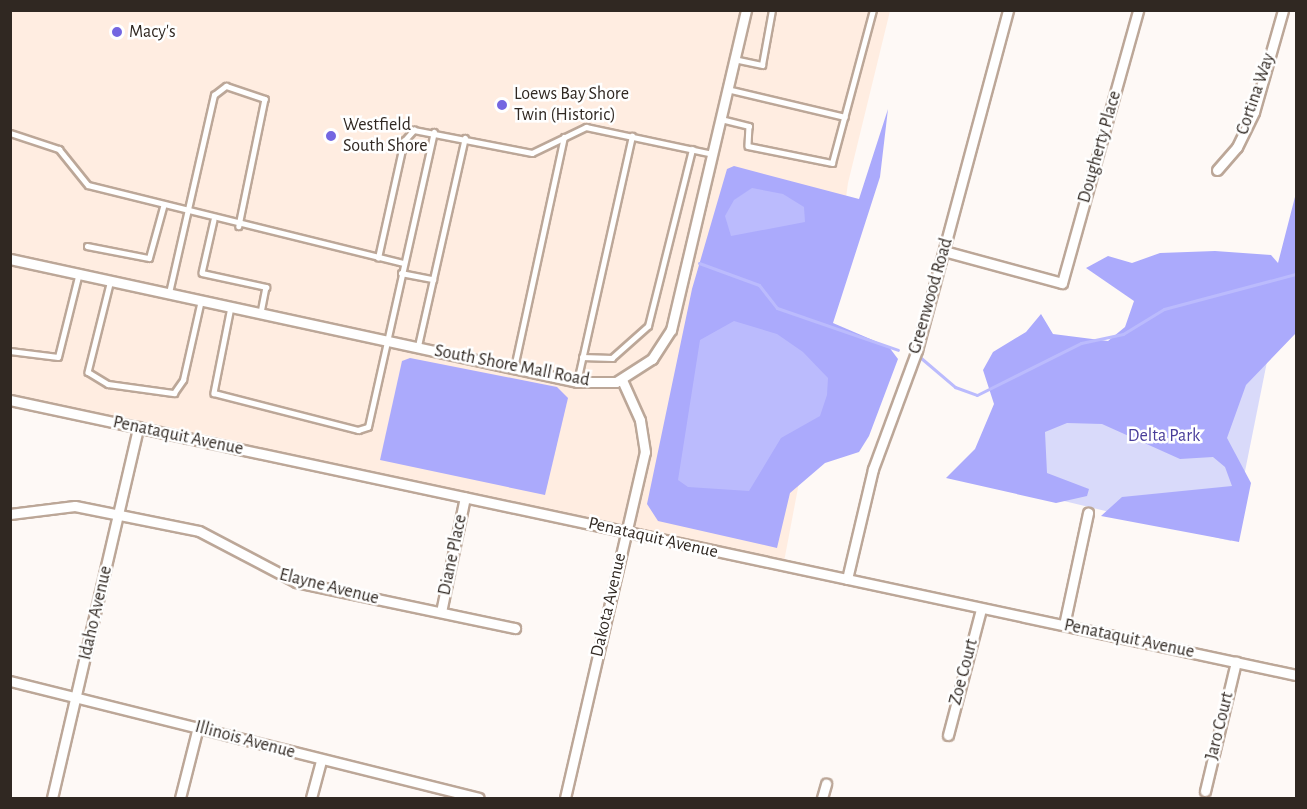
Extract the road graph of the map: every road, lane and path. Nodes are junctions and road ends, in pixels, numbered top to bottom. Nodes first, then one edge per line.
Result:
1 (746, 10) edge
2 (772, 10) edge
3 (873, 10) edge
4 (1008, 10) edge
5 (1138, 10) edge
6 (1283, 10) edge
7 (734, 59) junction
8 (728, 89) junction
9 (845, 117) junction
10 (721, 119) junction
11 (434, 132) junction
12 (10, 133) edge
13 (632, 136) junction
14 (564, 137) junction
15 (465, 138) junction
16 (692, 149) junction
17 (713, 154) junction
18 (1217, 170) dead end
19 (163, 207) junction
20 (188, 214) junction
21 (214, 220) junction
22 (239, 226) junction
23 (87, 246) dead end
24 (944, 251) junction
25 (378, 258) junction
26 (10, 259) edge
27 (403, 263) junction
28 (79, 273) junction
29 (401, 273) junction
30 (433, 279) junction
31 (111, 280) junction
32 (170, 293) junction
33 (201, 300) junction
34 (231, 307) junction
35 (261, 313) junction
36 (388, 341) junction
37 (418, 347) junction
38 (10, 351) edge
39 (582, 357) junction
40 (514, 368) junction
41 (622, 380) junction
42 (577, 382) junction
43 (10, 400) edge
44 (138, 427) junction
45 (465, 497) junction
46 (118, 513) junction
47 (1088, 513) dead end
48 (10, 514) edge
49 (625, 532) junction
50 (847, 579) junction
51 (981, 609) junction
52 (441, 612) junction
53 (1064, 625) junction
54 (516, 628) dead end
55 (1236, 662) junction
56 (1296, 675) edge
57 (10, 681) edge
58 (77, 697) junction
59 (198, 727) junction
60 (948, 735) dead end
61 (321, 761) junction
62 (826, 784) dead end
63 (1204, 790) dead end
64 (437, 794) edge
65 (52, 798) edge
66 (180, 798) edge
67 (311, 798) edge
68 (479, 798) edge
69 (565, 798) edge
70 (822, 798) edge

1 - 7 street
2 - 7 lane
3 - 9 lane
4 - 24 street, Greenwood Road
5 - 24 street, Dougherty Place
6 - 18 street, Cortina Way
7 - 8 street
8 - 9 lane
8 - 10 street
9 - 10 lane
10 - 17 street
11 - 15 lane
11 - 25 lane
11 - 27 lane
12 - 19 lane
13 - 14 lane
13 - 16 lane
13 - 39 lane
14 - 15 lane
14 - 40 lane
15 - 30 lane
16 - 17 lane
16 - 39 lane
17 - 41 street
19 - 20 lane
19 - 23 lane
20 - 21 lane
20 - 22 lane
20 - 32 lane
21 - 22 lane
21 - 35 lane
22 - 25 lane
24 - 50 street, Greenwood Road
25 - 27 lane
26 - 28 street, South Shore Mall Road
27 - 29 lane
28 - 31 street, South Shore Mall Road
28 - 38 lane
29 - 30 lane
29 - 36 lane
30 - 37 lane
31 - 32 street, South Shore Mall Road
31 - 33 lane
32 - 33 street, South Shore Mall Road
33 - 34 street, South Shore Mall Road
34 - 35 street, South Shore Mall Road
34 - 36 lane
35 - 36 street, South Shore Mall Road
36 - 37 street, South Shore Mall Road
37 - 40 street, South Shore Mall Road
39 - 42 lane
40 - 42 street, South Shore Mall Road
41 - 42 street, South Shore Mall Road
41 - 49 street, Dakota Avenue
43 - 44 street, Penataquit Avenue
44 - 45 street, Penataquit Avenue
44 - 46 street, Idaho Avenue
45 - 49 street, Penataquit Avenue
45 - 52 street, Diane Place
46 - 48 street, Elayne Avenue
46 - 52 street, Elayne Avenue
46 - 58 street, Idaho Avenue
47 - 53 street
49 - 50 street, Penataquit Avenue
49 - 69 street, Dakota Avenue
50 - 51 street, Penataquit Avenue
51 - 53 street, Penataquit Avenue
51 - 60 street, Zoe Court
52 - 54 street, Elayne Avenue
53 - 55 street, Penataquit Avenue
55 - 56 street, Penataquit Avenue
55 - 63 street, Jaro Court
57 - 58 street, Illinois Avenue
58 - 59 street, Illinois Avenue
58 - 65 street, Idaho Avenue
59 - 61 street, Illinois Avenue
59 - 66 street
61 - 64 street, Illinois Avenue
61 - 67 street
62 - 70 street
64 - 68 street, Illinois Avenue

